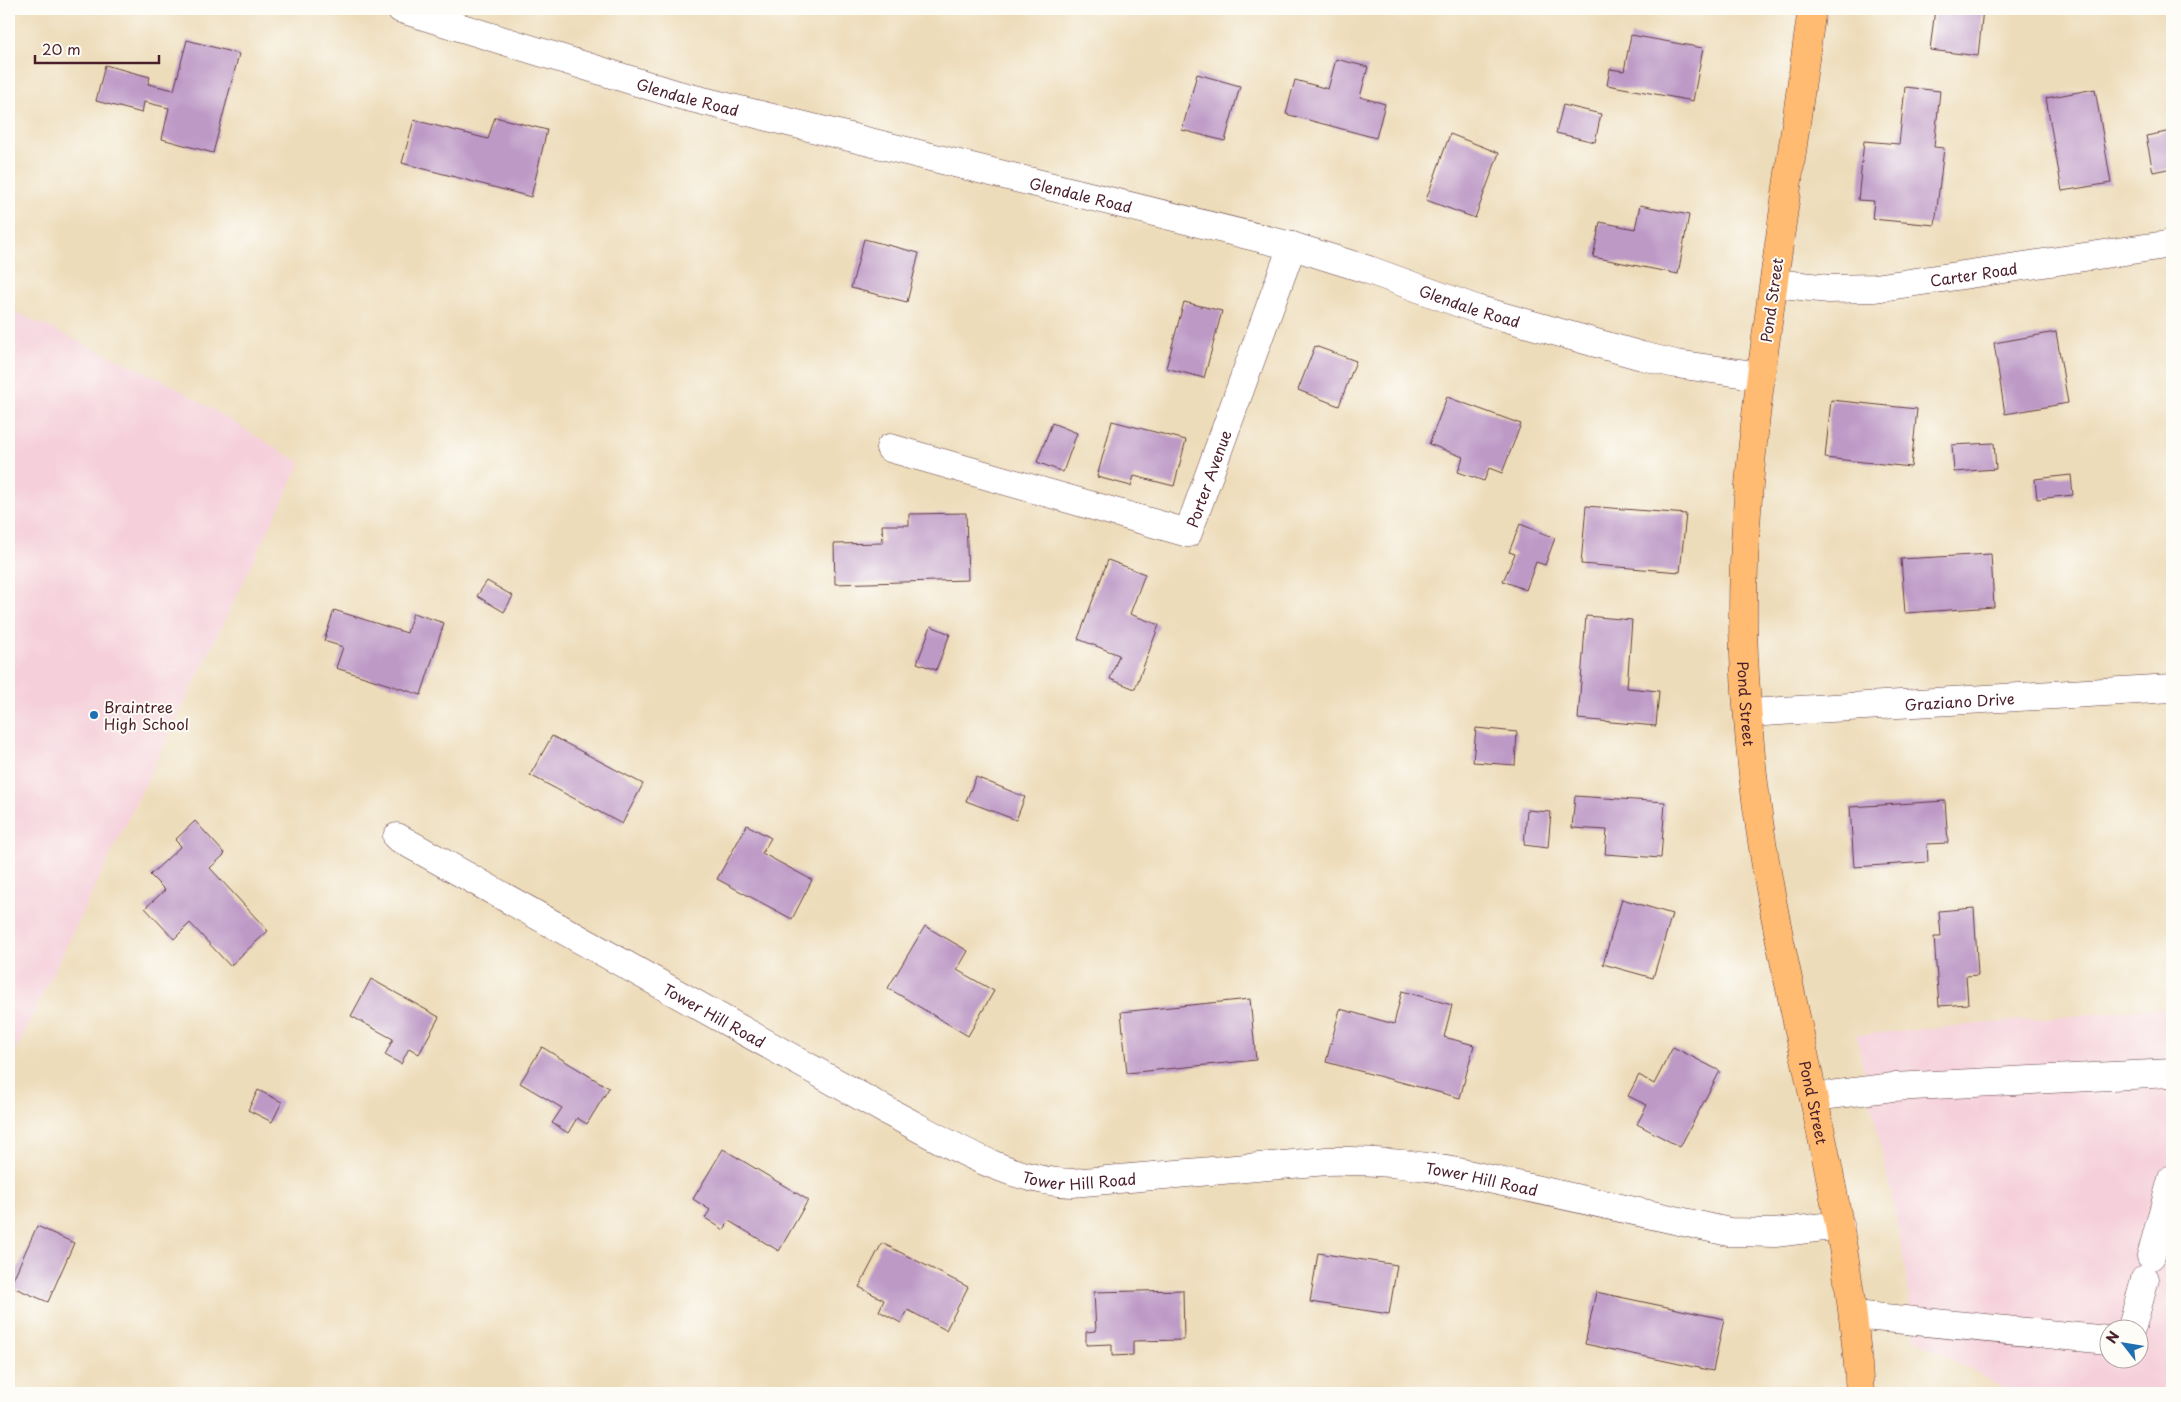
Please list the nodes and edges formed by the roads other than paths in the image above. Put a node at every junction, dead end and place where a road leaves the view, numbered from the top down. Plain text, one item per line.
1 (401, 9) edge
2 (1812, 9) edge
3 (2172, 244) edge
4 (1292, 246) junction
5 (1774, 283) junction
6 (1760, 376) junction
7 (890, 448) dead end
8 (2172, 688) edge
9 (1748, 713) junction
10 (397, 837) dead end
11 (2172, 1073) edge
12 (1814, 1097) junction
13 (2172, 1178) edge
14 (1840, 1225) junction
15 (1854, 1315) junction
16 (2134, 1320) edge
17 (2098, 1339) edge
18 (1860, 1393) edge

1 - 4 street, Glendale Road
2 - 5 main road, Pond Street
3 - 5 street, Carter Road
4 - 6 street, Glendale Road
4 - 7 street, Porter Avenue
5 - 6 main road, Pond Street
6 - 9 main road, Pond Street
8 - 9 street, Graziano Drive
9 - 12 main road, Pond Street
10 - 14 street, Tower Hill Road
11 - 12 street
12 - 14 main road, Pond Street
13 - 16 street
14 - 15 main road, Pond Street
15 - 17 street
15 - 18 main road, Pond Street

